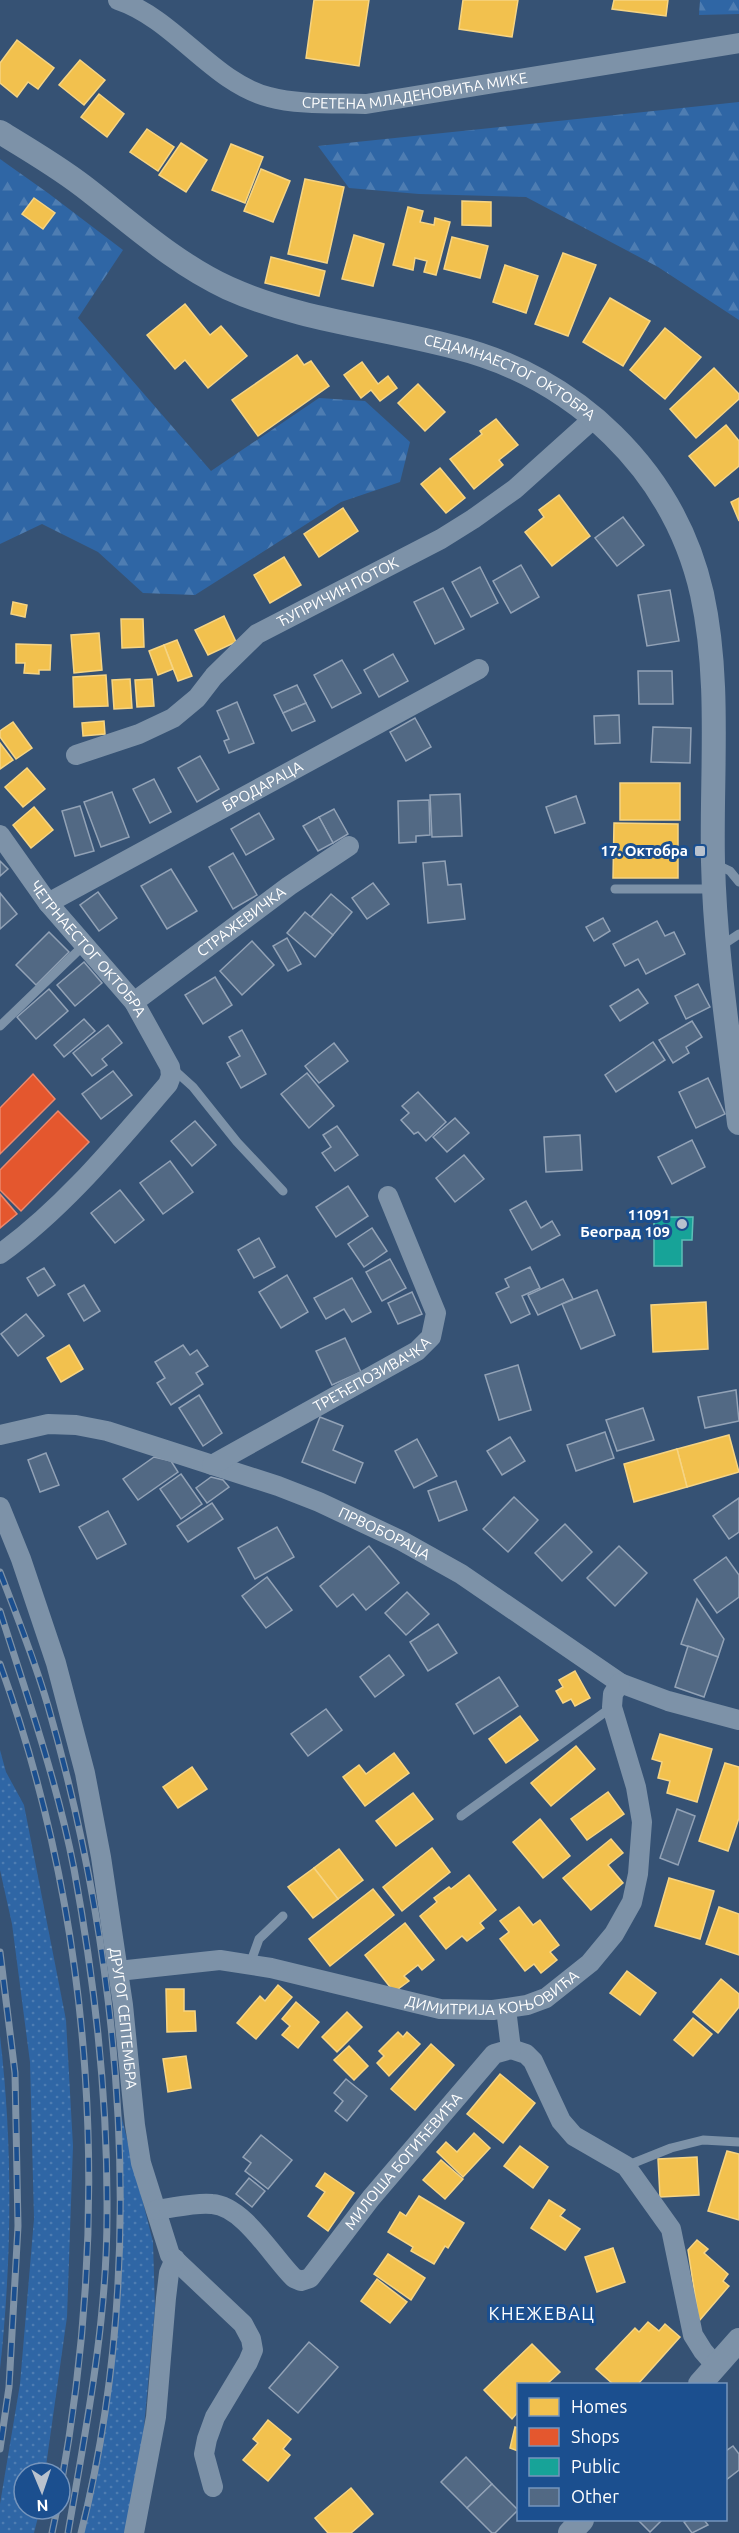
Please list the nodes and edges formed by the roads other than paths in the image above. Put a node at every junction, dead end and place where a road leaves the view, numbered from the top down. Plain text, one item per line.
1 (118, 0) edge
2 (739, 43) edge
3 (0, 132) edge
4 (594, 418) junction
5 (479, 669) dead end
6 (76, 755) dead end
7 (0, 835) edge
8 (349, 846) dead end
9 (713, 863) junction
10 (739, 882) edge
11 (714, 889) junction
12 (615, 890) dead end
13 (48, 903) junction
14 (739, 934) edge
15 (83, 946) junction
16 (719, 947) junction
17 (135, 1002) junction
18 (0, 1026) edge
19 (170, 1067) junction
20 (739, 1116) edge
21 (283, 1191) dead end
22 (388, 1196) dead end
23 (0, 1254) edge
24 (0, 1435) edge
25 (212, 1465) junction
26 (0, 1508) edge
27 (621, 1683) junction
28 (612, 1707) junction
29 (739, 1720) edge
30 (461, 1816) dead end
31 (284, 1916) dead end
32 (250, 1964) junction
33 (118, 1971) junction
34 (506, 2009) junction
35 (511, 2049) junction
36 (739, 2142) edge
37 (626, 2166) junction
38 (156, 2210) junction
39 (175, 2259) junction
40 (739, 2340) edge
41 (716, 2366) junction
42 (702, 2383) edge
43 (213, 2487) dead end
44 (581, 2521) edge
45 (134, 2533) edge
46 (570, 2533) edge

1 - 2 street, СРЕТЕНА МЛАДЕНОВИЋА МИКЕ
3 - 4 street, СЕДАМНАЕСТОГ ОКТОБРА
4 - 6 street, ЋУПРИЧИН ПОТОК
4 - 9 street, СЕДАМНАЕСТОГ ОКТОБРА
5 - 13 street, БРОДАРАЦА
7 - 13 street, ЧЕТРНАЕСТОГ ОКТОБРА
8 - 17 street, СТРАЖЕВИЧКА
9 - 10 lane
9 - 11 street, СЕДАМНАЕСТОГ ОКТОБРА
11 - 12 lane
11 - 16 street, СЕДАМНАЕСТОГ ОКТОБРА
13 - 15 street, ЧЕТРНАЕСТОГ ОКТОБРА
14 - 16 lane
15 - 17 street, ЧЕТРНАЕСТОГ ОКТОБРА
15 - 18 lane
16 - 20 street, СЕДАМНАЕСТОГ ОКТОБРА
17 - 19 street, ЧЕТРНАЕСТОГ ОКТОБРА
19 - 21 lane, ЧЕТРНАЕСТОГ ОКТОБРА
19 - 23 street
22 - 25 street, ТРЕЋЕПОЗИВАЧКА
24 - 25 street, ПРВОБОРАЦА
25 - 27 street, ПРВОБОРАЦА
26 - 33 street, ДРУГОГ СЕПТЕМБРА
27 - 28 street
27 - 29 street, ПРВОБОРАЦА
28 - 30 lane
28 - 34 street, ДИМИТРИЈА КОЊОВИЋА
31 - 32 lane
32 - 33 street, ДИМИТРИЈА КОЊОВИЋА
32 - 34 street, ДИМИТРИЈА КОЊОВИЋА
33 - 38 street, ДРУГОГ СЕПТЕМБРА
34 - 35 street
35 - 37 street
35 - 38 street, МИЛОША БОГИЋЕВИЋА
36 - 37 lane
37 - 41 street
38 - 39 street, ДРУГОГ СЕПТЕМБРА
39 - 43 street
39 - 45 street
40 - 41 street
41 - 42 street
44 - 46 street

